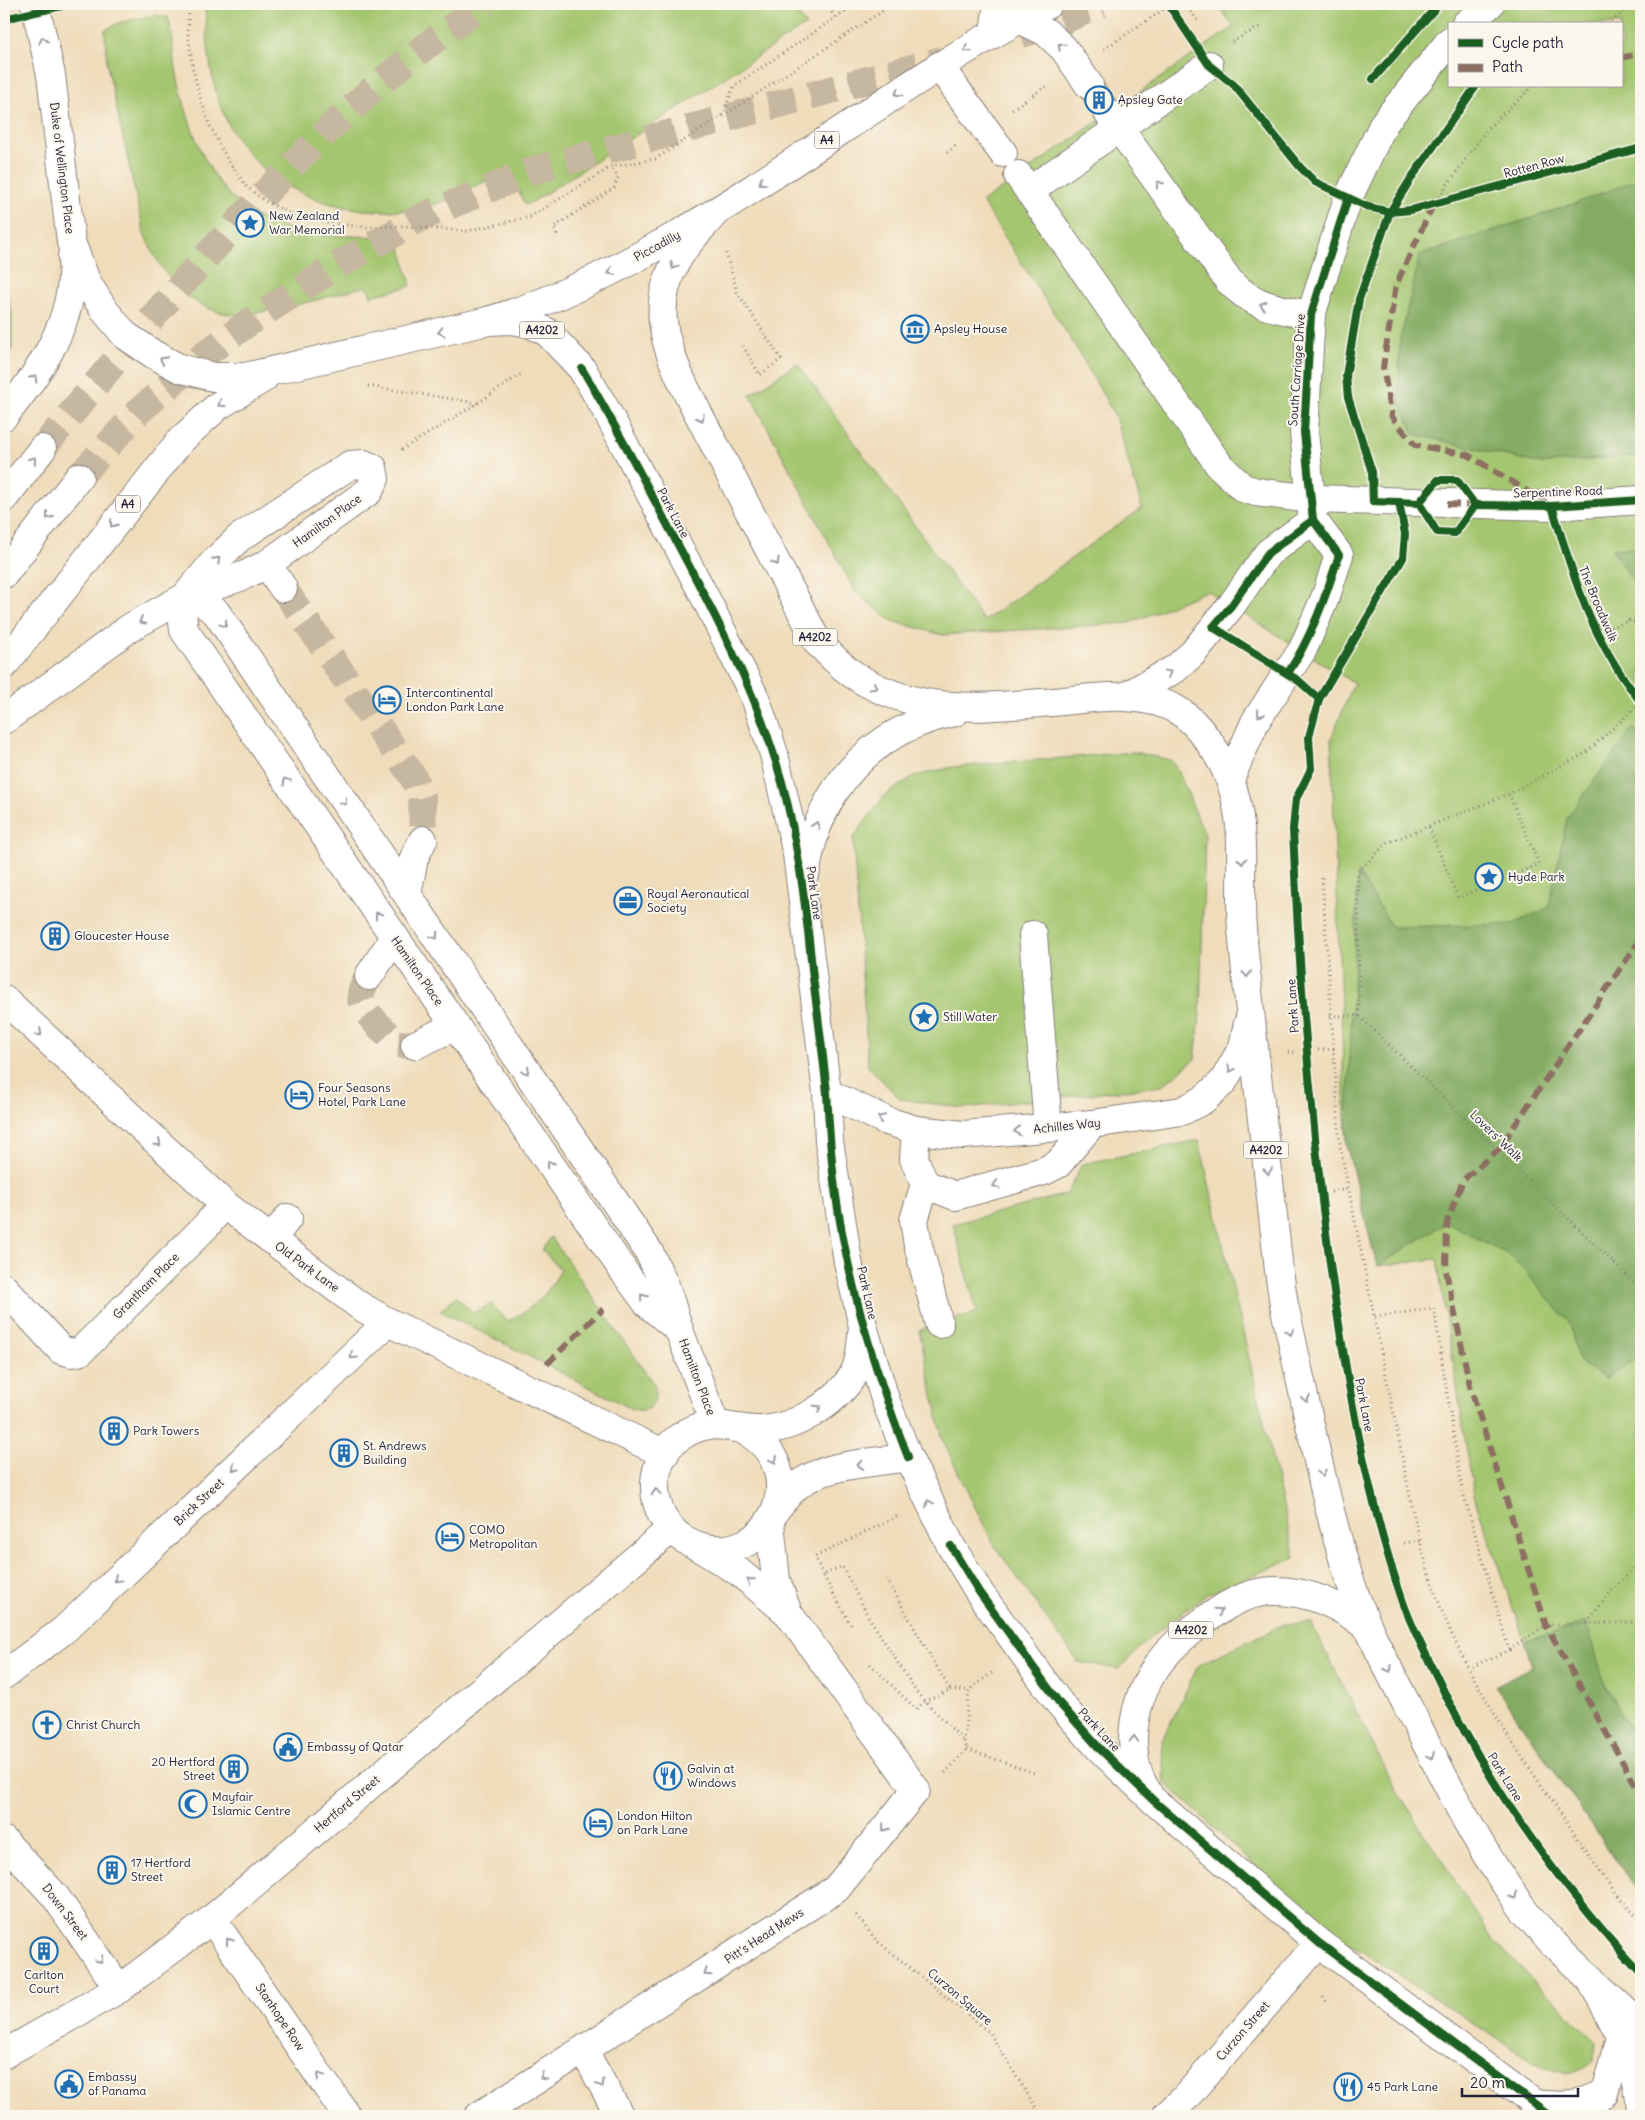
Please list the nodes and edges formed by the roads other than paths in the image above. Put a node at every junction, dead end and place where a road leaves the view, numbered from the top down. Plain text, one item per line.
1 (35, 4) edge
2 (1048, 4) edge
3 (1490, 4) edge
4 (1008, 11) edge
5 (1468, 22) edge
6 (1448, 43) edge
7 (1208, 64) dead end
8 (939, 66) junction
9 (1089, 85) tunnel mouth
10 (1113, 121) junction
11 (1003, 152) dead end
12 (714, 214) junction
13 (72, 242) junction
14 (1311, 314) junction
15 (488, 321) junction
16 (278, 370) junction
17 (4, 416) edge
18 (42, 449) tunnel mouth
19 (79, 477) tunnel mouth
20 (4, 498) edge
21 (1641, 500) edge
22 (1312, 509) junction
23 (267, 564) junction
24 (4, 574) edge
25 (284, 588) tunnel mouth
26 (185, 597) junction
27 (4, 666) edge
28 (1126, 696) junction
29 (980, 708) junction
30 (4, 720) edge
31 (1230, 779) junction
32 (423, 840) tunnel mouth
33 (407, 894) junction
34 (806, 908) junction
35 (1033, 935) dead end
36 (394, 938) junction
37 (369, 976) tunnel mouth
38 (4, 999) edge
39 (1251, 1007) junction
40 (455, 1026) junction
41 (415, 1045) tunnel mouth
42 (827, 1093) junction
43 (1092, 1124) junction
44 (1048, 1128) junction
45 (916, 1130) junction
46 (925, 1184) junction
47 (224, 1204) junction
48 (288, 1218) dead end
49 (271, 1240) junction
50 (4, 1288) edge
51 (388, 1322) junction
52 (939, 1324) dead end
53 (863, 1326) junction
54 (679, 1330) junction
55 (727, 1426) junction
56 (664, 1454) junction
57 (908, 1457) junction
58 (774, 1515) junction
59 (671, 1529) junction
60 (695, 1545) junction
61 (788, 1613) junction
62 (1367, 1627) junction
63 (4, 1675) edge
64 (1154, 1801) junction
65 (4, 1841) edge
66 (212, 1919) junction
67 (1318, 1943) junction
68 (119, 1989) junction
69 (1631, 2031) edge
70 (584, 2051) junction
71 (4, 2054) edge
72 (1540, 2112) edge
73 (347, 2116) edge
74 (481, 2116) edge
75 (620, 2116) edge
76 (1166, 2116) edge
77 (1640, 2116) edge

13 -> 1 main road, Duke of Wellington Place / A4
2 - 4 main road
3 - 5 main road
4 -> 8 main road, Piccadilly / A4
9 -> 4 main road
6 - 14 main road, South Carriage Drive
7 - 10 main road
8 - 11 main road
8 -> 12 main road, Piccadilly / A4
14 -> 10 main road
10 - 22 main road, Serpentine Road
12 -> 15 main road, Piccadilly / A4
12 -> 29 main road, A4202
16 -> 13 main road, Duke of Wellington Place / A4
17 -> 13 main road, A4
14 - 22 main road, South Carriage Drive
15 -> 16 main road, Piccadilly / A4
15 - 34 main road, Park Lane / A4202
16 -> 27 main road, A4
20 -> 18 main road
19 -> 24 main road
21 - 22 main road, Serpentine Road
28 -> 22 main road
22 -> 31 main road, South Carriage Drive
23 - 25 main road
23 - 26 main road, Hamilton Place
26 -> 23 main road, Hamilton Place
26 -> 30 main road, Hamilton Place
26 -> 33 main road, Hamilton Place
36 -> 26 main road, Hamilton Place
28 - 29 main road, A4202
28 - 31 main road, A4202
34 -> 29 main road, A4202
31 -> 39 main road, A4202
32 - 33 main road
33 -> 54 main road, Hamilton Place
34 - 42 main road, Park Lane / A4202
35 - 44 main road
36 - 37 main road
36 - 40 main road, Hamilton Place
38 -> 47 main road, Old Park Lane
39 -> 43 main road, Achilles Way / A4202
39 -> 62 main road, A4202
40 - 41 main road
54 -> 40 main road, Hamilton Place
45 -> 42 main road, Achilles Way / A4202
42 - 53 main road, Park Lane / A4202
43 - 44 main road, Achilles Way / A4202
43 -> 46 main road
44 -> 45 main road, Achilles Way / A4202
45 - 46 main road
46 - 52 main road
47 - 49 main road, Old Park Lane
47 - 50 main road, Grantham Place
48 - 49 main road
49 - 51 main road, Old Park Lane
51 - 56 main road, Old Park Lane
51 -> 63 main road, Brick Street
55 -> 53 main road
53 - 57 main road, Park Lane / A4202
54 - 55 main road, Hamilton Place
55 - 56 main road
55 -> 58 main road
59 -> 56 main road
57 -> 58 main road
64 -> 57 main road, Park Lane / A4202
58 - 60 main road
58 - 61 main road
59 - 60 main road
59 - 66 main road, Hertford Street
61 -> 60 main road
61 -> 70 main road, Pitt's Head Mews
64 -> 62 main road, A4202
62 -> 69 main road, A4202
64 - 67 main road, Park Lane / A4202
65 -> 68 main road, Down Street
66 - 68 main road, Hertford Street
73 -> 66 main road, Stanhope Row
67 - 72 main road, Park Lane / A4202
67 - 76 main road, Curzon Street
68 - 71 main road, Hertford Street
69 - 72 main road
69 - 77 main road
70 -> 74 main road
70 -> 75 main road

